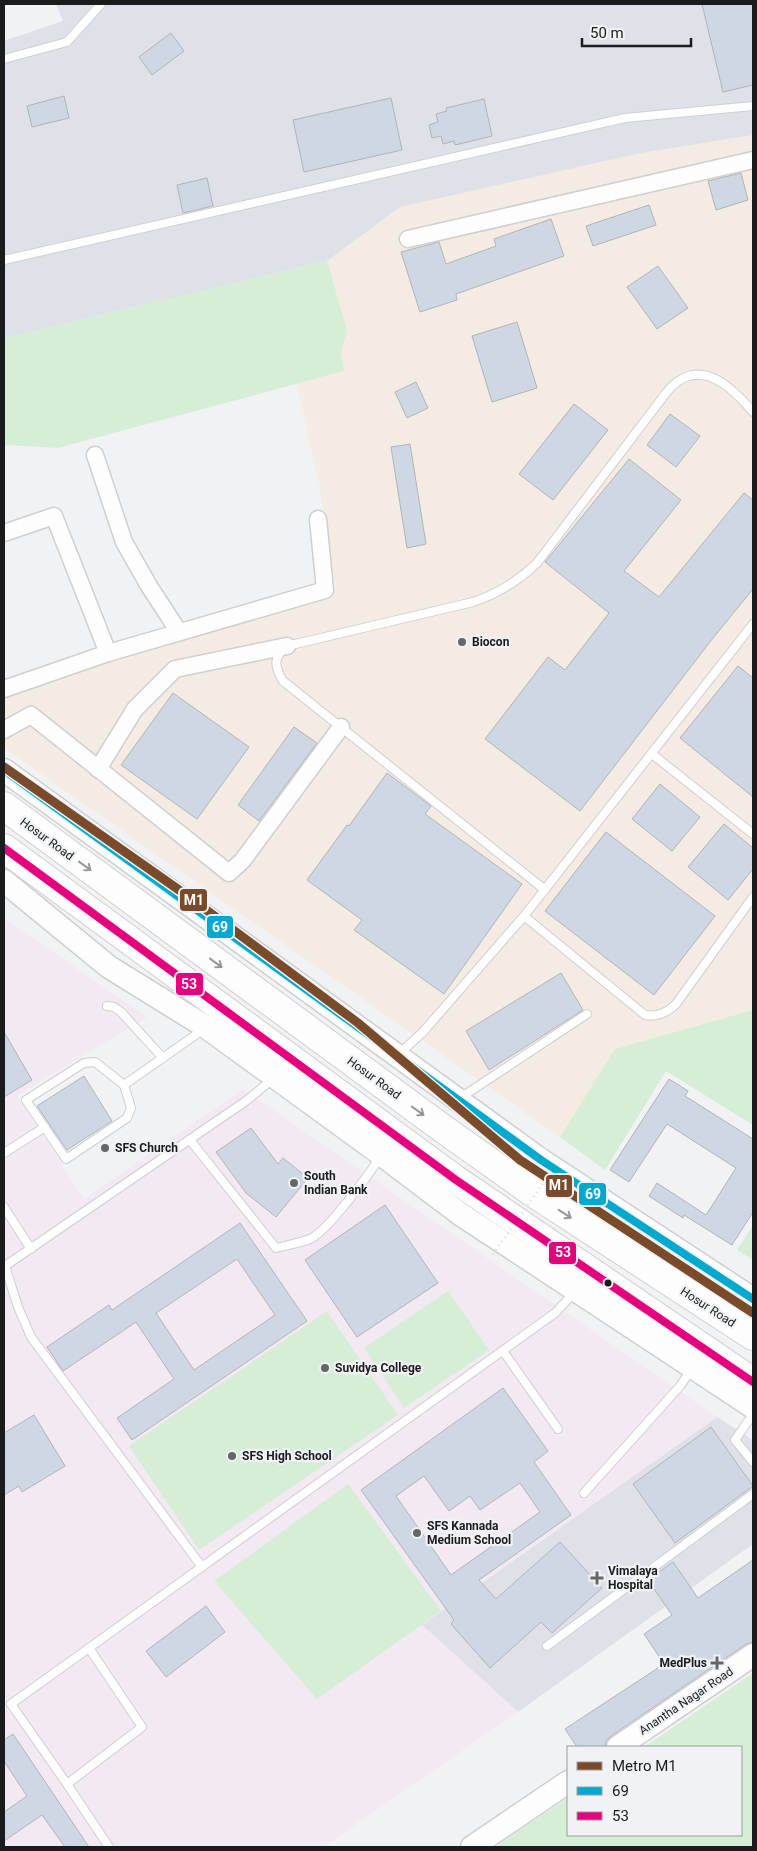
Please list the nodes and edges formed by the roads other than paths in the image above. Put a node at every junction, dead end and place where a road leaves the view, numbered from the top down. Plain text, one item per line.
1 (101, 4) edge
2 (4, 59) edge
3 (753, 106) edge
4 (753, 160) edge
5 (408, 238) dead end
6 (4, 260) edge
7 (753, 412) edge
8 (95, 455) dead end
9 (318, 519) dead end
10 (4, 534) edge
11 (753, 624) edge
12 (179, 632) junction
13 (287, 646) junction
14 (108, 652) junction
15 (4, 689) edge
16 (340, 727) junction
17 (4, 730) edge
18 (652, 754) junction
19 (98, 769) junction
20 (4, 770) edge
21 (4, 806) edge
22 (753, 834) edge
23 (4, 848) edge
24 (4, 880) edge
25 (545, 890) junction
26 (753, 897) edge
27 (524, 916) junction
28 (107, 1006) dead end
29 (587, 1014) dead end
30 (206, 1027) junction
31 (397, 1055) junction
32 (163, 1058) junction
33 (275, 1077) junction
34 (124, 1085) junction
35 (458, 1100) junction
36 (45, 1127) junction
37 (190, 1140) junction
38 (4, 1153) edge
39 (382, 1155) junction
40 (4, 1207) edge
41 (31, 1249) junction
42 (577, 1290) junction
43 (753, 1299) edge
44 (753, 1336) edge
45 (502, 1351) junction
46 (692, 1367) junction
47 (753, 1382) edge
48 (753, 1407) edge
49 (753, 1414) edge
50 (558, 1430) dead end
51 (753, 1462) edge
52 (584, 1493) dead end
53 (753, 1494) edge
54 (202, 1567) junction
55 (547, 1646) dead end
56 (89, 1648) junction
57 (753, 1655) edge
58 (11, 1704) junction
59 (4, 1709) edge
60 (619, 1746) edge
61 (567, 1783) edge
62 (67, 1784) junction
63 (109, 1847) edge
64 (472, 1847) edge

1 - 2 lane
3 - 6 lane
4 - 5 street
7 - 13 lane
8 - 12 street
9 - 12 street
10 - 14 street
11 - 18 lane
12 - 14 street
13 - 16 lane
13 - 19 street
14 - 15 street
16 - 19 street
16 - 25 lane
17 - 19 street
18 - 22 lane
18 - 25 lane
20 - 31 street
21 -> 44 highway, Hosur Road
23 - 47 highway
24 - 30 street
25 - 27 lane
26 - 27 lane
27 - 31 lane
28 - 32 lane
29 - 35 lane
30 - 32 lane
30 - 33 street
31 - 35 street
32 - 34 lane
33 - 37 lane
33 - 39 street
34 - 36 lane
34 - 36 lane
35 - 43 street
36 - 38 lane
37 - 39 lane
37 - 41 lane
39 - 42 street
40 - 41 lane
41 - 54 lane
42 - 45 lane
42 - 46 street
45 - 50 lane
45 - 54 lane
46 - 48 street
46 - 52 lane
49 - 51 lane
53 - 55 lane
54 - 56 lane
56 - 58 lane
56 - 62 lane
57 - 60 street, Anantha Nagar Road
58 - 59 lane
58 - 62 lane
61 - 64 street
62 - 63 lane

